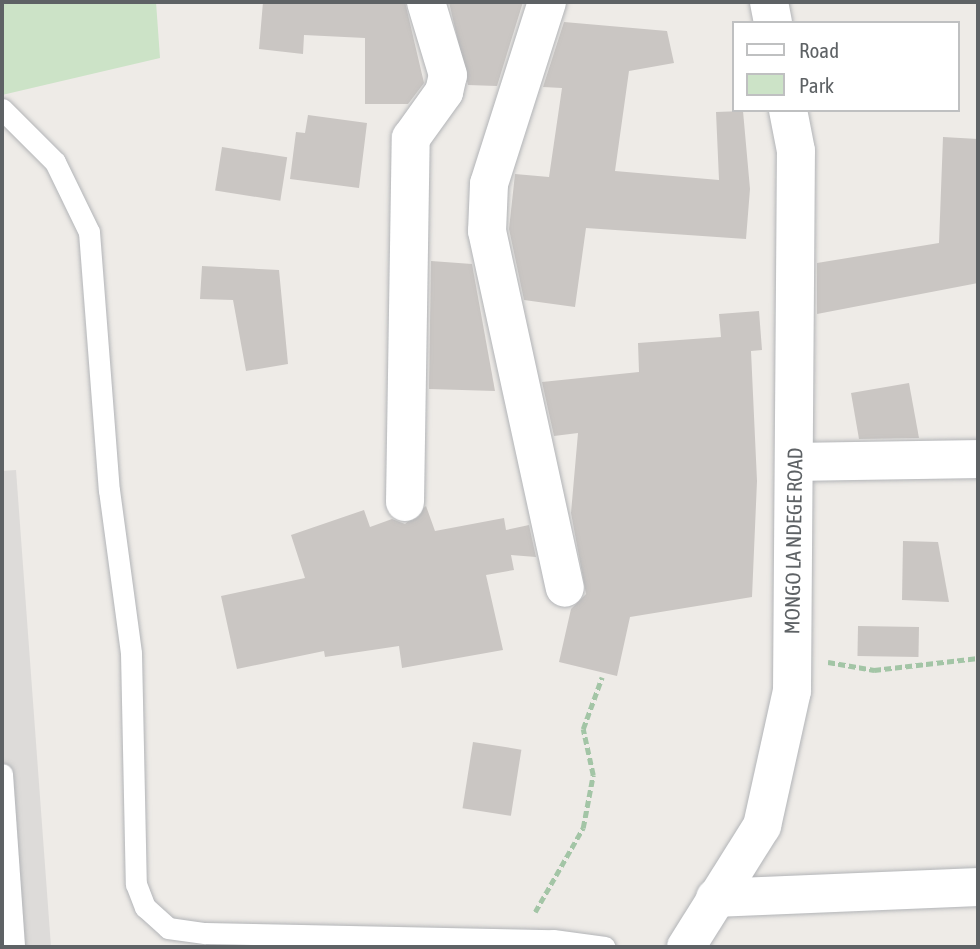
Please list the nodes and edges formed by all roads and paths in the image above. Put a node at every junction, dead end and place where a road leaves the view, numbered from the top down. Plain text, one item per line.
1 (426, 2) edge
2 (547, 2) edge
3 (769, 2) edge
4 (773, 21) edge
5 (2, 109) edge
6 (788, 112) edge
7 (978, 459) edge
8 (795, 461) junction
9 (405, 502) dead end
10 (565, 588) dead end
11 (792, 657) junction
12 (978, 658) edge
13 (602, 677) dead end
14 (2, 774) edge
15 (978, 887) edge
16 (715, 898) junction
17 (519, 940) junction
18 (14, 947) edge
19 (605, 947) edge
20 (687, 947) edge

1 - 9 street
2 - 10 street
3 - 4 street
5 - 17 lane
6 - 8 street, MONGO LA NDEGE ROAD
7 - 8 street
8 - 11 street, MONGO LA NDEGE ROAD
11 - 12 path
11 - 16 street, MONGO LA NDEGE ROAD
13 - 17 path
14 - 18 lane
15 - 16 street
16 - 20 street, MONGO LA NDEGE ROAD
17 - 19 lane

